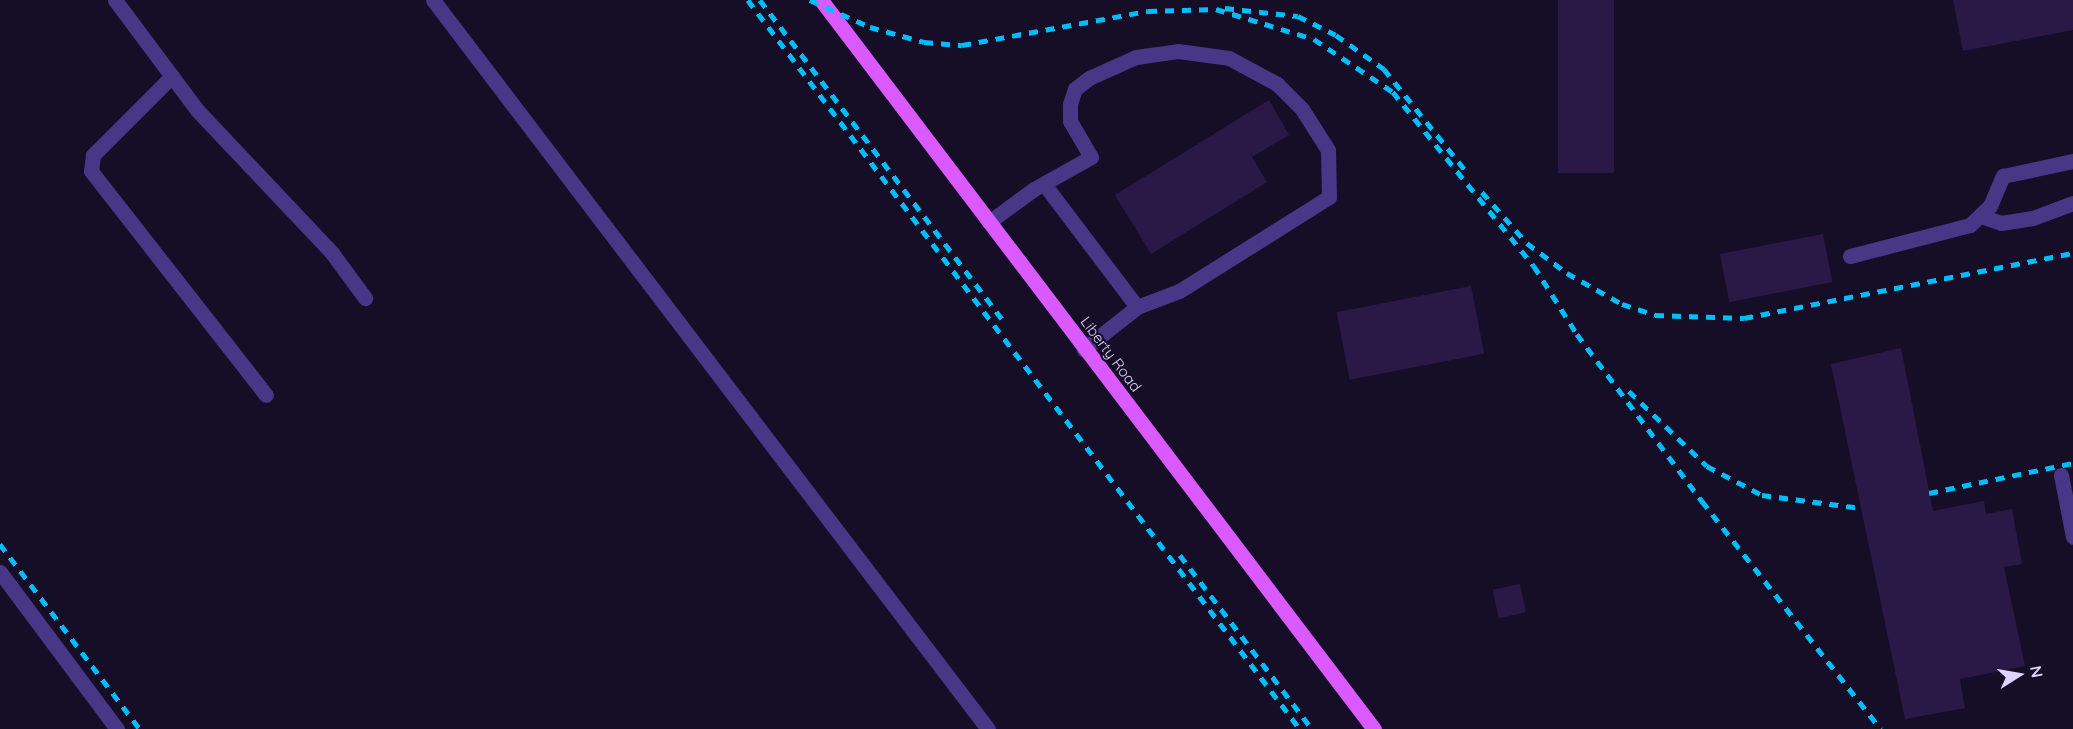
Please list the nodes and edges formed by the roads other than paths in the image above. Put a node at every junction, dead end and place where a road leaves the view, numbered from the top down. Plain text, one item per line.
1 (115, 0) edge
2 (433, 0) edge
3 (821, 0) edge
4 (172, 76) junction
5 (2073, 161) edge
6 (1044, 184) junction
7 (2073, 203) edge
8 (1981, 216) junction
9 (989, 222) junction
10 (1850, 256) dead end
11 (365, 298) dead end
12 (1137, 307) junction
13 (1084, 349) junction
14 (266, 395) dead end
15 (2061, 475) dead end
16 (2073, 537) edge
17 (0, 572) edge
18 (117, 729) edge
19 (988, 729) edge
20 (1374, 729) edge

1 - 4 street
2 - 19 street
3 - 9 main road, Liberty Road
4 - 11 street
4 - 14 street
5 - 8 street
6 - 9 street
6 - 12 street
6 - 12 street
7 - 8 street
8 - 10 street
9 - 13 main road, Liberty Road
12 - 13 street
13 - 20 main road, Liberty Road
15 - 16 street
17 - 18 street

